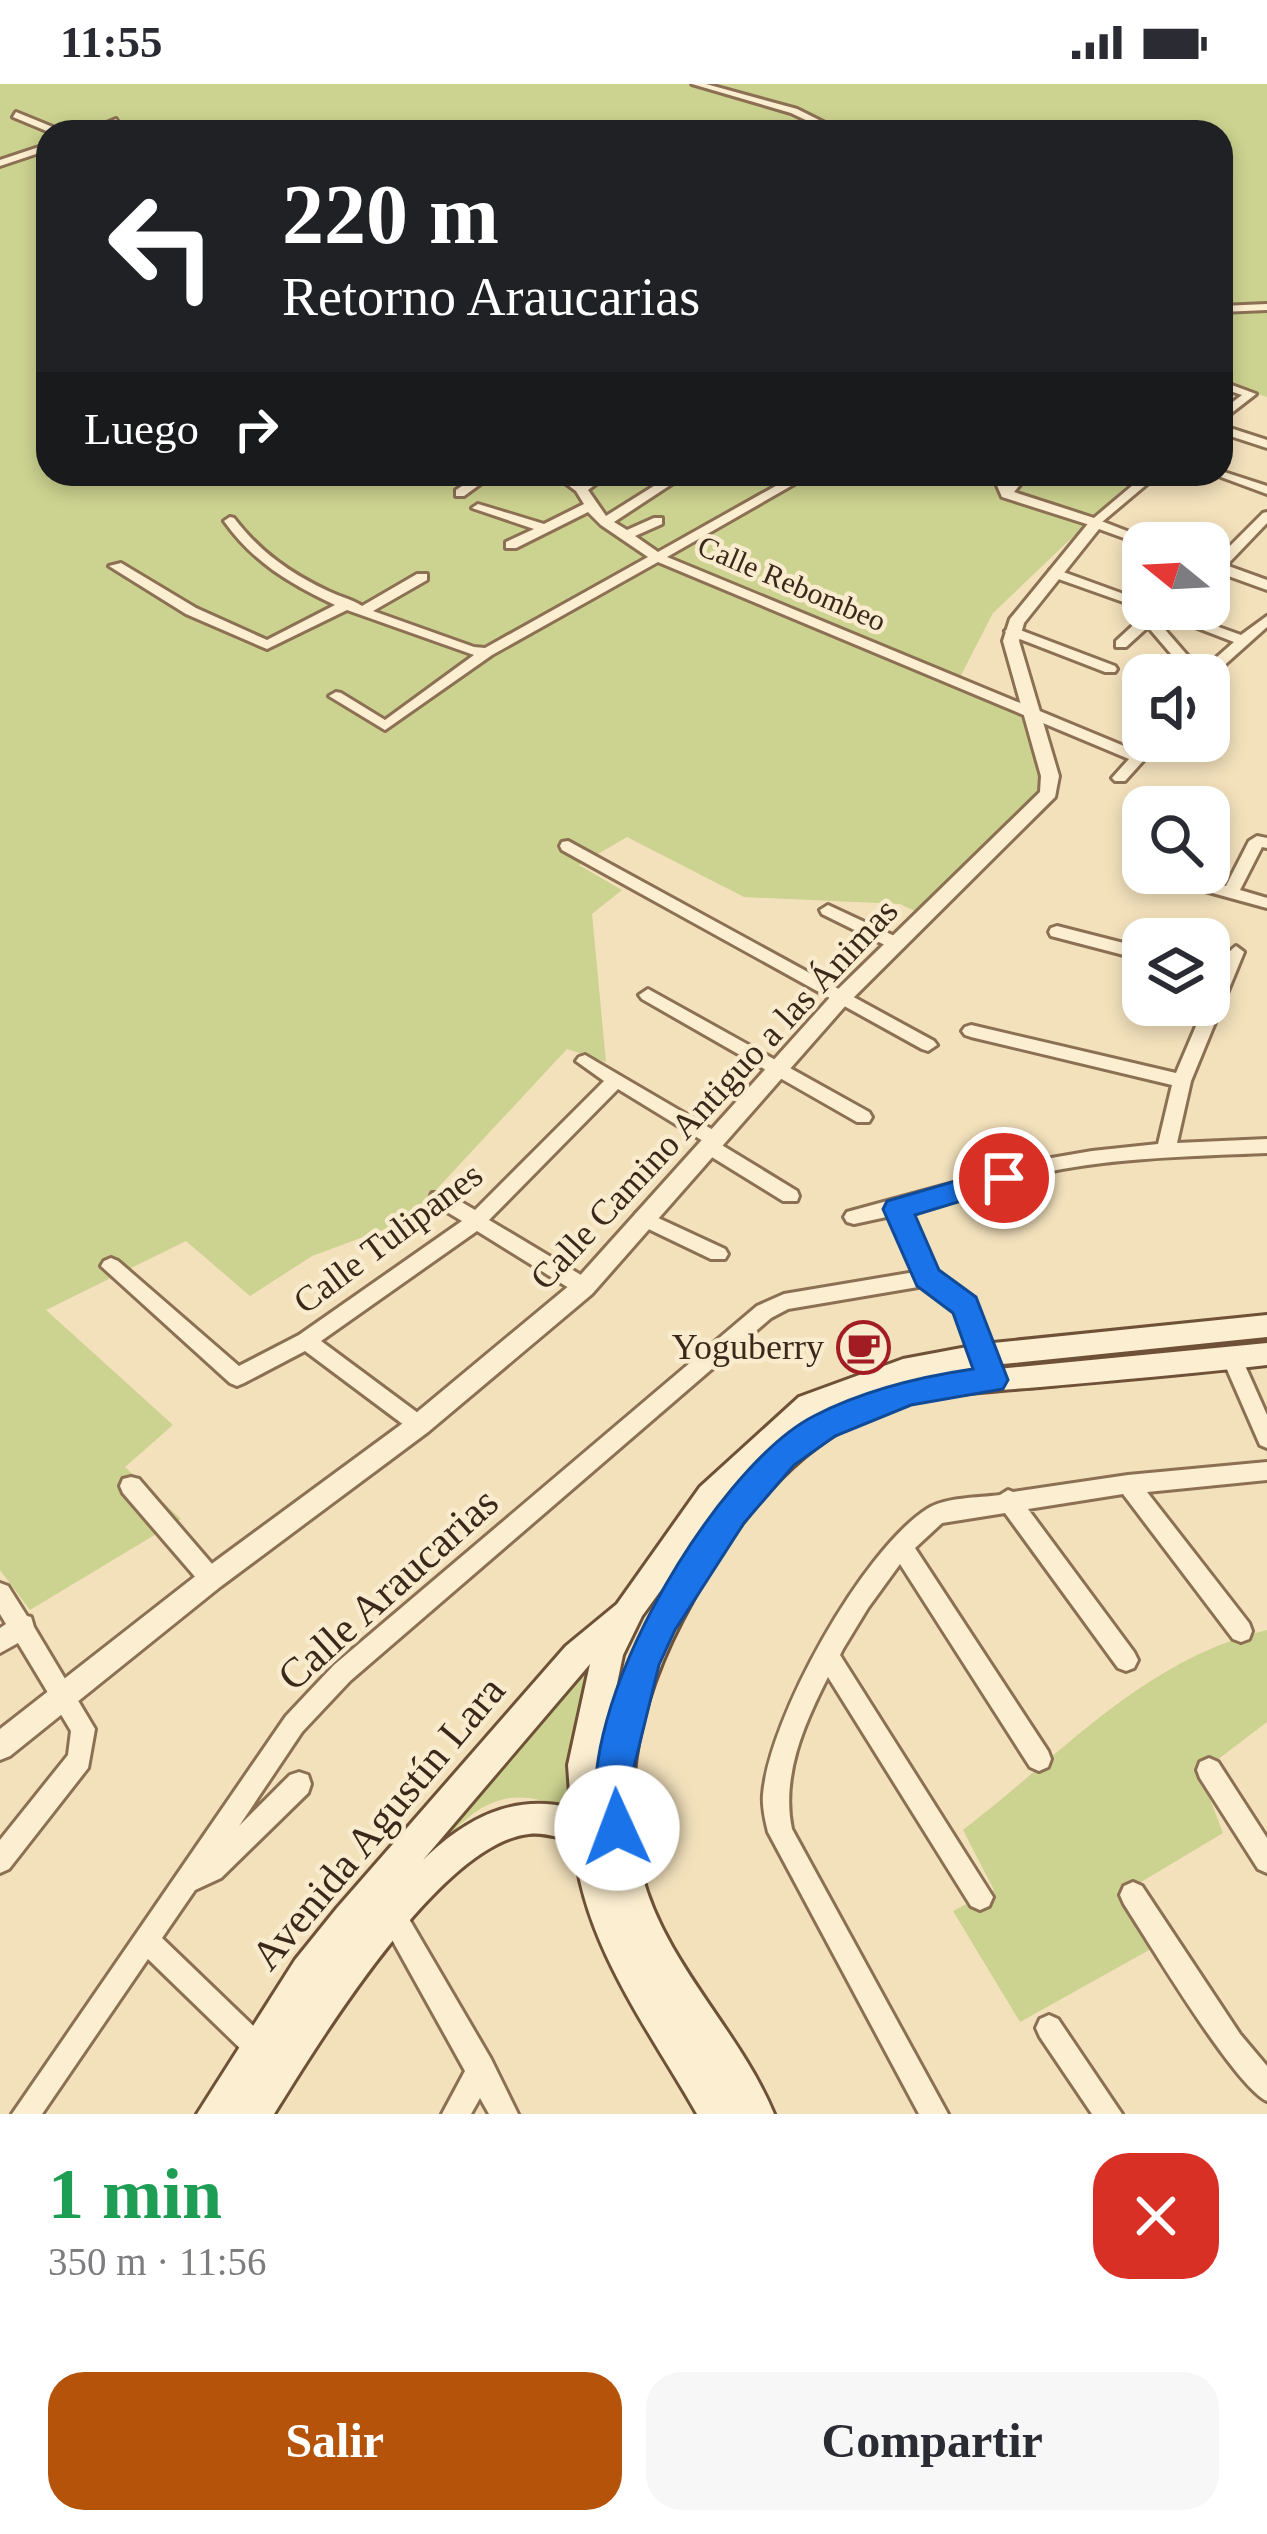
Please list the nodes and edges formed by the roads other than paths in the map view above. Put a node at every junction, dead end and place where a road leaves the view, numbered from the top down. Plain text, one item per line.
1 (696, 84) edge
2 (16, 115) dead end
3 (813, 120) edge
4 (36, 123) edge
5 (36, 151) edge
6 (0, 163) edge
7 (1267, 308) edge
8 (1233, 309) edge
9 (1233, 388) edge
10 (1233, 407) edge
11 (1233, 433) edge
12 (1267, 443) edge
13 (1233, 479) edge
14 (470, 486) edge
15 (577, 486) edge
16 (585, 486) edge
17 (662, 486) edge
18 (784, 486) edge
19 (1003, 486) edge
20 (1013, 486) edge
21 (1139, 486) edge
22 (581, 489) junction
23 (1267, 490) edge
24 (460, 493) dead end
25 (1006, 494) junction
26 (588, 507) junction
27 (478, 508) dead end
28 (1267, 516) edge
29 (230, 521) dead end
30 (658, 521) dead end
31 (604, 522) junction
32 (1096, 523) junction
33 (541, 527) junction
34 (1122, 532) edge
35 (625, 536) junction
36 (511, 545) dead end
37 (1230, 550) edge
38 (657, 556) junction
39 (116, 566) dead end
40 (1230, 572) edge
41 (1054, 573) junction
42 (422, 577) dead end
43 (1267, 585) edge
44 (1122, 599) edge
45 (350, 603) junction
46 (367, 609) junction
47 (1267, 620) edge
48 (1130, 630) edge
49 (1163, 630) edge
50 (1211, 630) edge
51 (1012, 632) junction
52 (1244, 641) junction
53 (1121, 644) dead end
54 (487, 652) junction
55 (1183, 654) edge
56 (1228, 654) edge
57 (1110, 668) dead end
58 (336, 696) dead end
59 (1027, 711) junction
60 (1122, 751) edge
61 (1135, 762) edge
62 (1120, 778) dead end
63 (1267, 844) edge
64 (568, 846) dead end
65 (1231, 892) joint
66 (1267, 903) edge
67 (828, 910) dead end
68 (1057, 932) dead end
69 (897, 944) junction
70 (1122, 949) edge
71 (1236, 952) dead end
72 (1230, 959) edge
73 (648, 995) dead end
74 (840, 999) junction
75 (1200, 1026) edge
76 (971, 1031) dead end
77 (928, 1045) dead end
78 (585, 1061) dead end
79 (779, 1070) junction
80 (615, 1081) junction
81 (1182, 1081) junction
82 (863, 1118) dead end
83 (712, 1143) junction
84 (1267, 1146) edge
85 (1166, 1151) junction
86 (790, 1196) dead end
87 (440, 1198) dead end
88 (898, 1209) junction
89 (854, 1217) dead end
90 (643, 1218) junction
91 (476, 1222) junction
92 (718, 1254) dead end
93 (111, 1267) dead end
94 (927, 1278) junction
95 (584, 1287) junction
96 (1267, 1326) edge
97 (306, 1341) junction
98 (1267, 1354) edge
99 (1232, 1358) junction
100 (988, 1367) junction
101 (418, 1425) junction
102 (1267, 1438) edge
103 (1267, 1472) edge
104 (1128, 1484) junction
105 (131, 1486) dead end
106 (1008, 1500) junction
107 (901, 1546) junction
108 (211, 1579) junction
109 (0, 1593) edge
110 (631, 1606) junction
111 (23, 1625) junction
112 (1241, 1631) dead end
113 (0, 1642) edge
114 (828, 1656) junction
115 (1126, 1660) dead end
116 (64, 1696) junction
117 (0, 1746) edge
118 (1039, 1759) dead end
119 (1209, 1770) dead end
120 (299, 1784) dead end
121 (586, 1828) junction
122 (0, 1860) edge
123 (1267, 1860) edge
124 (186, 1882) junction
125 (1133, 1895) dead end
126 (980, 1897) dead end
127 (384, 1901) junction
128 (146, 1940) junction
129 (1048, 2028) dead end
130 (696, 2046) junction
131 (257, 2047) junction
132 (481, 2068) junction
133 (1267, 2087) edge
134 (26, 2114) edge
135 (215, 2114) edge
136 (254, 2114) edge
137 (456, 2114) edge
138 (504, 2114) edge
139 (716, 2114) edge
140 (756, 2114) edge
141 (934, 2114) edge
142 (1108, 2114) edge

1 - 3 street
2 - 4 street
5 - 6 street
7 - 8 street
9 - 10 street
11 - 12 street
13 - 23 street
14 - 24 street
15 - 22 street
16 - 22 street
17 - 31 street
18 - 38 street
19 - 25 street
20 - 25 street
21 - 32 street
22 - 26 street, Calle Rebombeo
25 - 32 street
26 - 31 street, Calle Rebombeo
26 - 33 street
27 - 33 street
28 - 37 street
29 - 45 street
30 - 35 street
31 - 35 street, Calle Rebombeo
32 - 34 street
32 - 41 street
33 - 36 street
35 - 38 street, Calle Rebombeo
38 - 54 street
38 - 59 street, Calle Rebombeo
39 - 45 street
40 - 43 street
41 - 44 street
41 - 51 street
42 - 46 street
45 - 46 street
46 - 54 street
47 - 52 street
48 - 53 street
49 - 55 street
50 - 52 street
51 - 57 street
51 - 59 street, Calle Camino Antiguo a las Ánimas
52 - 56 street
54 - 58 street
59 - 60 street, Calle Rebombeo
59 - 69 street, Calle Camino Antiguo a las Ánimas
61 - 62 street
63 - 65 street
64 - 74 street
65 - 66 street
67 - 69 street
68 - 70 street
69 - 74 street, Calle Camino Antiguo a las Ánimas
71 - 72 street
73 - 79 street
74 - 77 street
74 - 79 street, Calle Camino Antiguo a las Ánimas
75 - 81 street
76 - 81 street
78 - 80 street
79 - 82 street
79 - 83 street, Calle Camino Antiguo a las Ánimas
80 - 83 street
80 - 91 street, Calle Tulipanes
81 - 85 street
83 - 86 street
83 - 90 street, Calle Camino Antiguo a las Ánimas
84 - 85 street
85 - 88 street
87 - 91 street
88 - 89 street
88 - 94 street
90 - 92 street
90 - 95 street, Calle Camino Antiguo a las Ánimas
91 - 95 street
91 - 97 street, Calle Tulipanes
93 - 97 street, Calle Tulipanes
94 - 100 street
94 - 124 street, Calle Araucarias
95 - 101 street, Calle Camino Antiguo a las Ánimas
96 - 100 main road
97 - 101 street
98 - 99 main road
99 - 100 main road
99 - 102 street
100 - 110 main road
100 - 130 main road
101 - 108 street, Calle Camino Antiguo a las Ánimas
103 - 104 street
104 - 106 street
104 - 112 street
105 - 108 street
106 - 107 street
106 - 115 street
107 - 114 street
107 - 118 street
108 - 116 street, Calle Camino Antiguo a las Ánimas
109 - 111 street
110 - 121 main road
110 - 127 main road, Avenida Agustín Lara
111 - 113 street
111 - 116 street
114 - 126 street
114 - 141 street
116 - 117 street, Calle Camino Antiguo a las Ánimas
116 - 122 street
119 - 123 street
120 - 124 street
121 - 127 main road, Avenida Agustín Lara
121 - 130 main road
124 - 128 street, Calle Araucarias
125 - 133 street
127 - 131 main road, Avenida Agustín Lara
127 - 132 street
127 - 136 main road, Avenida Agustín Lara
128 - 131 street
128 - 134 street, Calle Araucarias
129 - 142 street
130 - 139 main road
130 - 140 main road
131 - 135 main road, Avenida Agustín Lara
132 - 137 street
132 - 138 street

